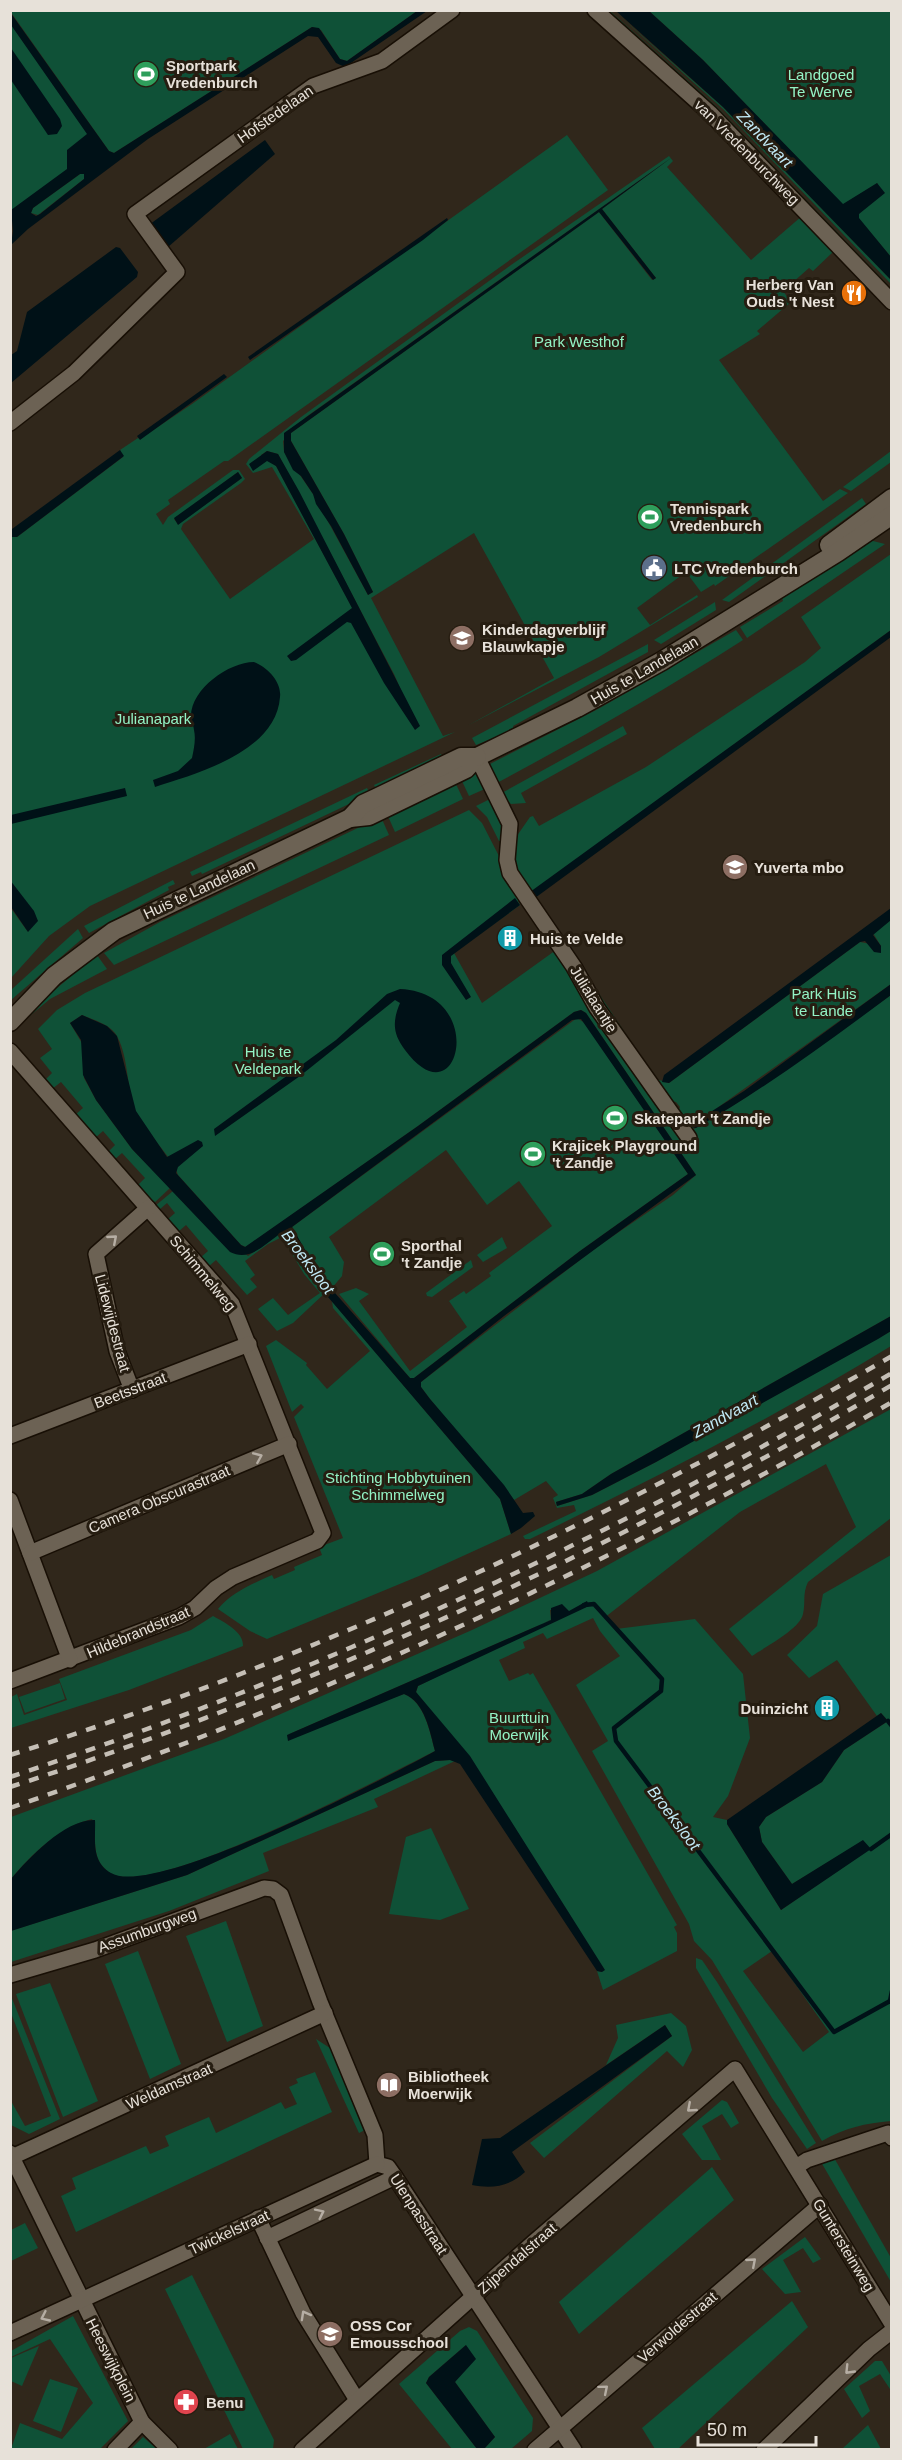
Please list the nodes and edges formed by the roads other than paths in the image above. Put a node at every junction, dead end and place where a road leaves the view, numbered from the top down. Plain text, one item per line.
1 (452, 10) edge
2 (595, 10) edge
3 (891, 302) edge
4 (10, 423) edge
5 (891, 498) edge
6 (891, 515) edge
7 (805, 570) junction
8 (477, 757) junction
9 (50, 979) junction
10 (10, 1006) edge
11 (10, 1022) edge
12 (10, 1051) edge
13 (689, 1138) dead end
14 (148, 1208) junction
15 (249, 1344) junction
16 (132, 1390) junction
17 (10, 1436) edge
18 (289, 1444) junction
19 (10, 1500) edge
20 (322, 1537) joint
21 (30, 1553) junction
22 (70, 1660) junction
23 (10, 1682) edge
24 (281, 1895) joint
25 (10, 1975) edge
26 (325, 2013) junction
27 (735, 2069) joint
28 (891, 2138) edge
29 (11, 2155) edge
30 (377, 2164) junction
31 (796, 2167) junction
32 (395, 2177) junction
33 (820, 2205) junction
34 (258, 2218) junction
35 (267, 2238) junction
36 (472, 2297) junction
37 (80, 2301) junction
38 (891, 2324) edge
39 (891, 2331) edge
40 (10, 2333) edge
41 (357, 2400) junction
42 (142, 2422) junction
43 (559, 2427) junction
44 (115, 2450) edge
45 (170, 2450) edge
46 (302, 2450) edge
47 (535, 2450) edge
48 (574, 2450) edge
49 (764, 2450) edge

1 - 4 street, Hofstedelaan
2 - 3 street, van Vredenburchweg
5 - 7 street, Huis te Landelaan
6 - 7 street, Huis te Landelaan
7 - 8 street, Huis te Landelaan
8 - 9 street, Huis te Landelaan
8 - 13 street, Julialaantje
9 - 10 street
9 - 11 street
12 - 14 street, Schimmelweg
14 - 15 street, Schimmelweg
16 -> 14 street, Lidewijdestraat
15 - 16 street, Beetsstraat
15 - 18 street, Schimmelweg
16 - 17 street, Beetsstraat
18 - 20 street, Schimmelweg
21 -> 18 street, Camera Obscurastraat
19 - 21 street
20 - 22 street, Hildebrandstraat
21 - 22 street
22 - 23 street, Hildebrandstraat
24 - 25 street, Assumburgweg
24 - 26 street, Ulenpasstraat
26 - 29 street, Weldamstraat
26 - 30 street, Ulenpasstraat
27 - 31 street, Guntersteinweg
27 -> 36 street, Zijpendalstraat
28 - 31 street
29 - 37 street
30 - 32 street, Ulenpasstraat
30 - 34 street, Twickelstraat
31 - 33 street, Guntersteinweg
35 -> 32 street, Twickelstraat
32 - 36 street, Ulenpasstraat
33 - 38 street, Guntersteinweg
43 -> 33 street, Verwoldestraat
34 - 35 street
34 - 37 street, Twickelstraat
41 -> 35 street
36 - 41 street, Zijpendalstraat
36 - 43 street, Ulenpasstraat
37 -> 40 street, Heeswijkplein
37 - 42 street, Heeswijkplein
39 -> 49 street
41 - 46 street, Zijpendalstraat
42 - 44 street
42 - 45 street, Heeswijkplein
43 - 47 street, Verwoldestraat
43 - 48 street, Ulenpasstraat

